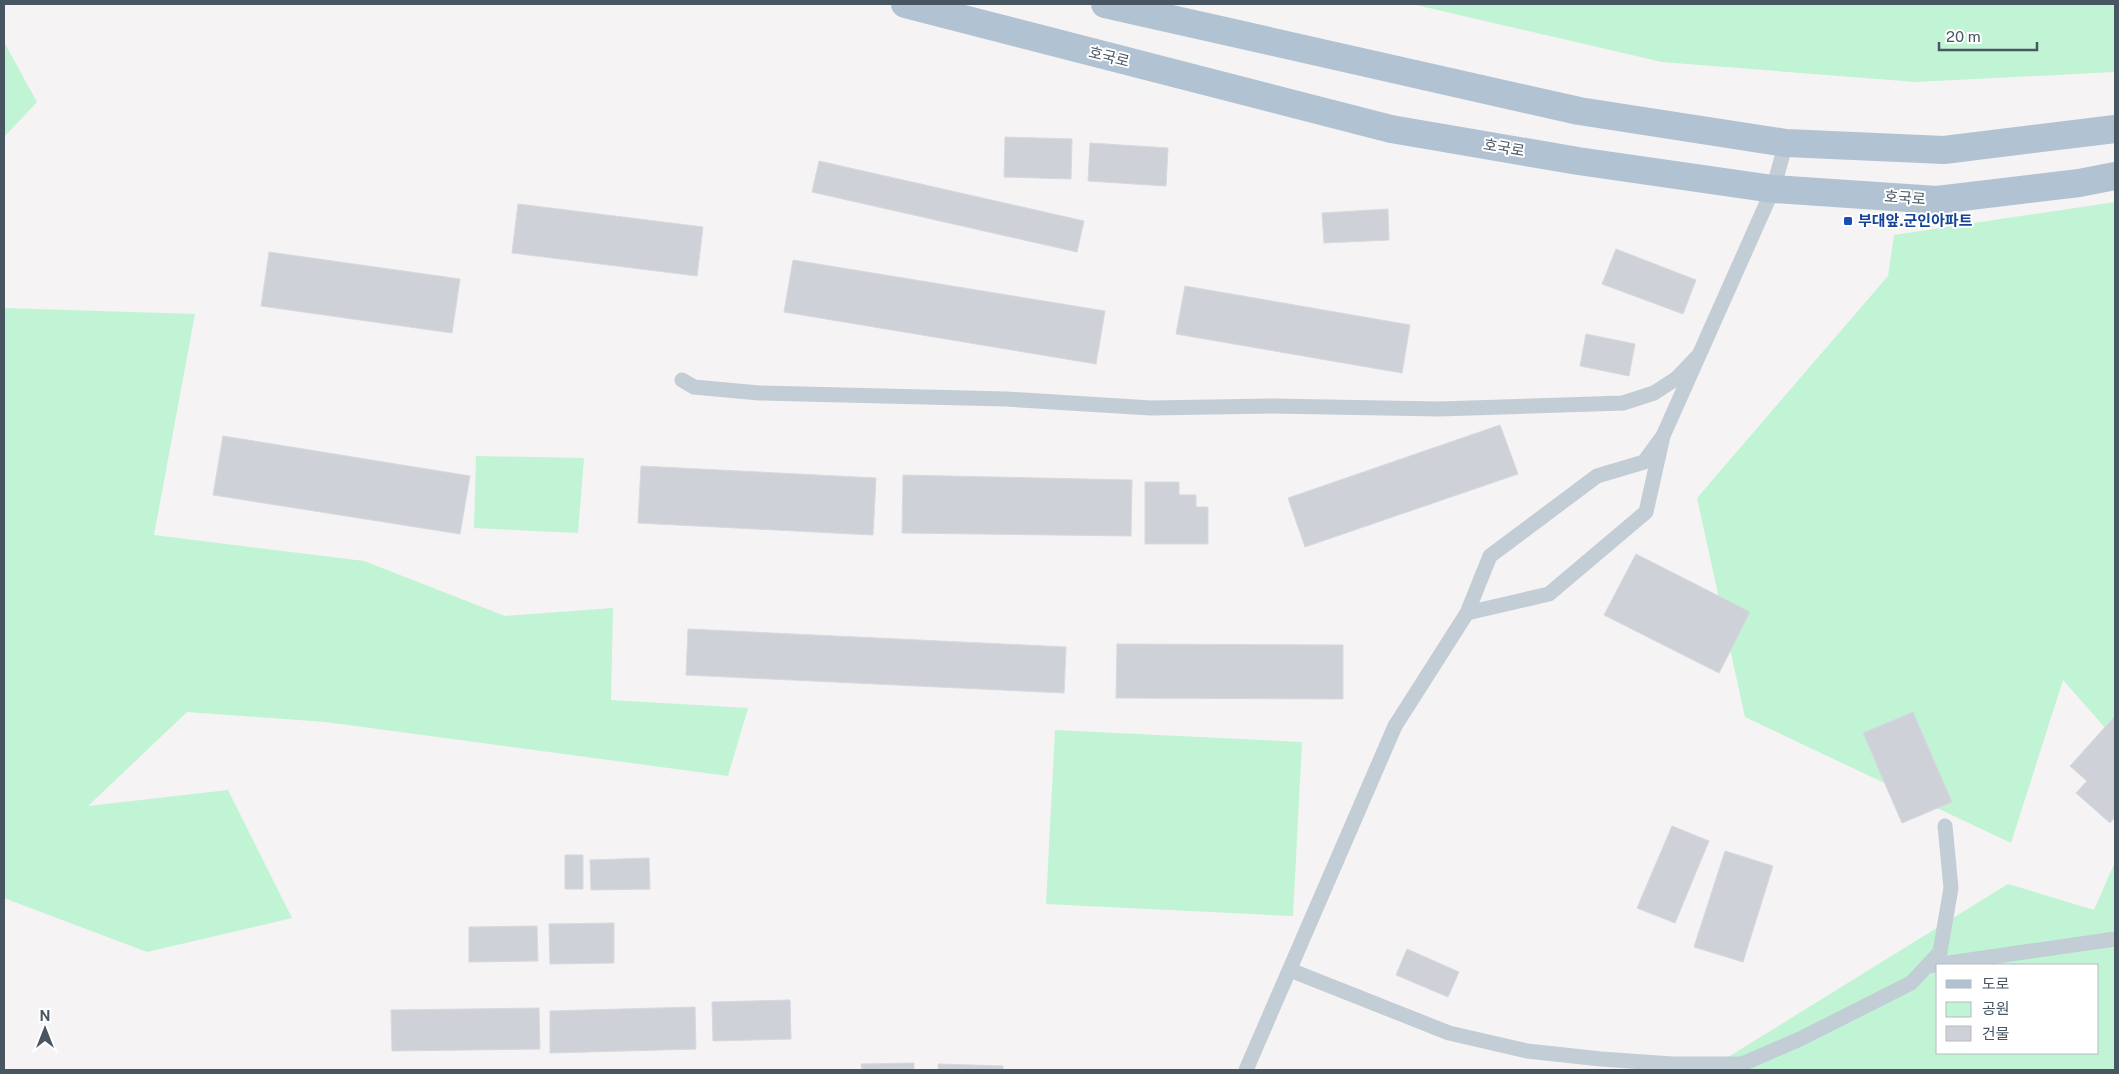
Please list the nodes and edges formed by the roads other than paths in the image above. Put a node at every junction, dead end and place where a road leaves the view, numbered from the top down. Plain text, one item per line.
1 (904, 4) edge
2 (1105, 4) edge
3 (2115, 129) edge
4 (1786, 143) junction
5 (2115, 176) edge
6 (1773, 189) junction
7 (1698, 356) junction
8 (682, 380) dead end
9 (1663, 436) junction
10 (1467, 613) junction
11 (1945, 826) dead end
12 (2115, 939) edge
13 (1942, 964) edge
14 (1936, 965) edge
15 (1928, 966) junction
16 (1290, 970) junction
17 (1246, 1070) edge

1 - 6 main road, 호국로
2 - 4 main road
3 - 4 main road
4 - 6 lane
5 - 6 main road, 호국로
6 - 7 lane
7 - 8 lane
7 - 9 lane
9 - 10 lane
9 - 10 lane
10 - 16 lane
11 - 15 lane
12 - 13 lane
14 - 15 lane
15 - 16 lane
16 - 17 lane

